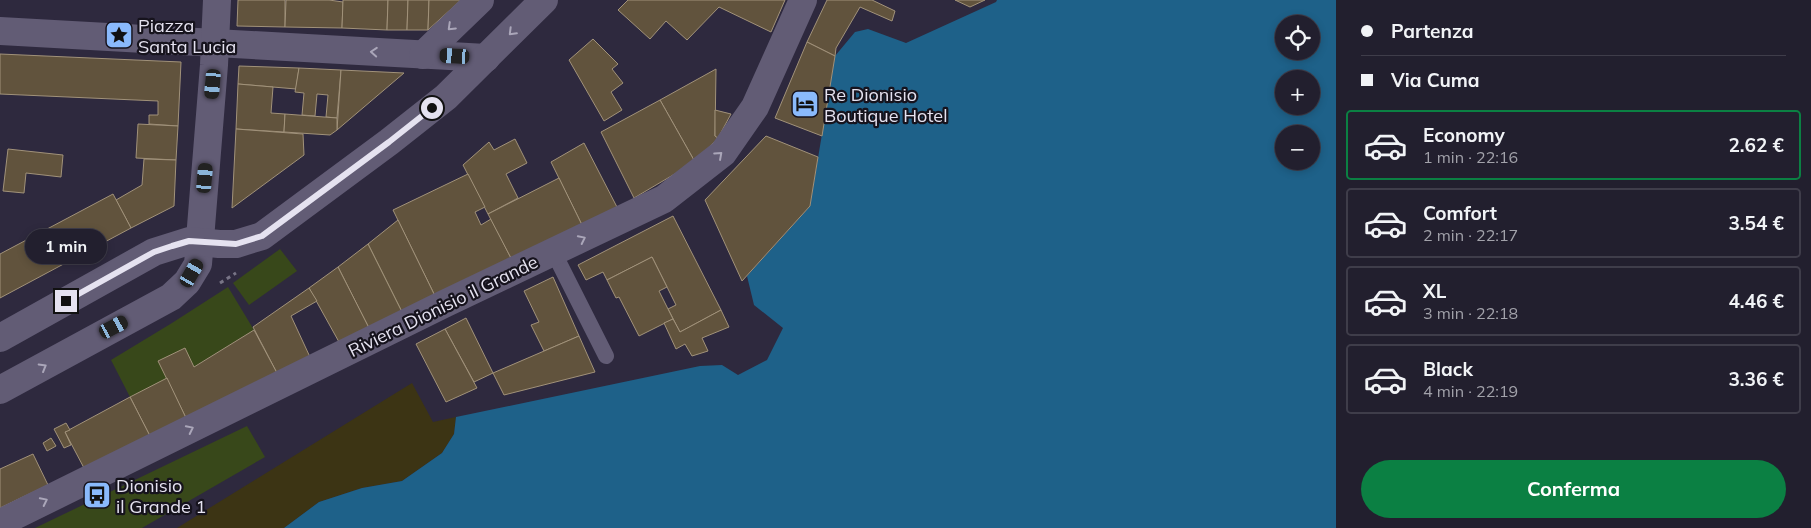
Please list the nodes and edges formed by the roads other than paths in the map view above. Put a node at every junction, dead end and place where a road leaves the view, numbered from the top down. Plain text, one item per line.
1 (217, 0) edge
2 (480, 0) edge
3 (543, 0) edge
4 (803, 0) edge
5 (0, 31) edge
6 (222, 50) junction
7 (423, 55) junction
8 (486, 58) junction
9 (200, 242) junction
10 (554, 253) junction
11 (0, 338) edge
12 (606, 356) dead end
13 (0, 390) edge
14 (0, 523) edge

1 - 6 street
2 -> 7 street
3 -> 8 street
10 -> 4 street, Riviera Dionisio il Grande
5 - 6 street
7 -> 6 street
6 - 9 street
7 - 8 street
8 - 9 street
9 - 11 street
13 -> 9 street
10 - 12 lane
14 -> 10 street, Riviera Dionisio il Grande

